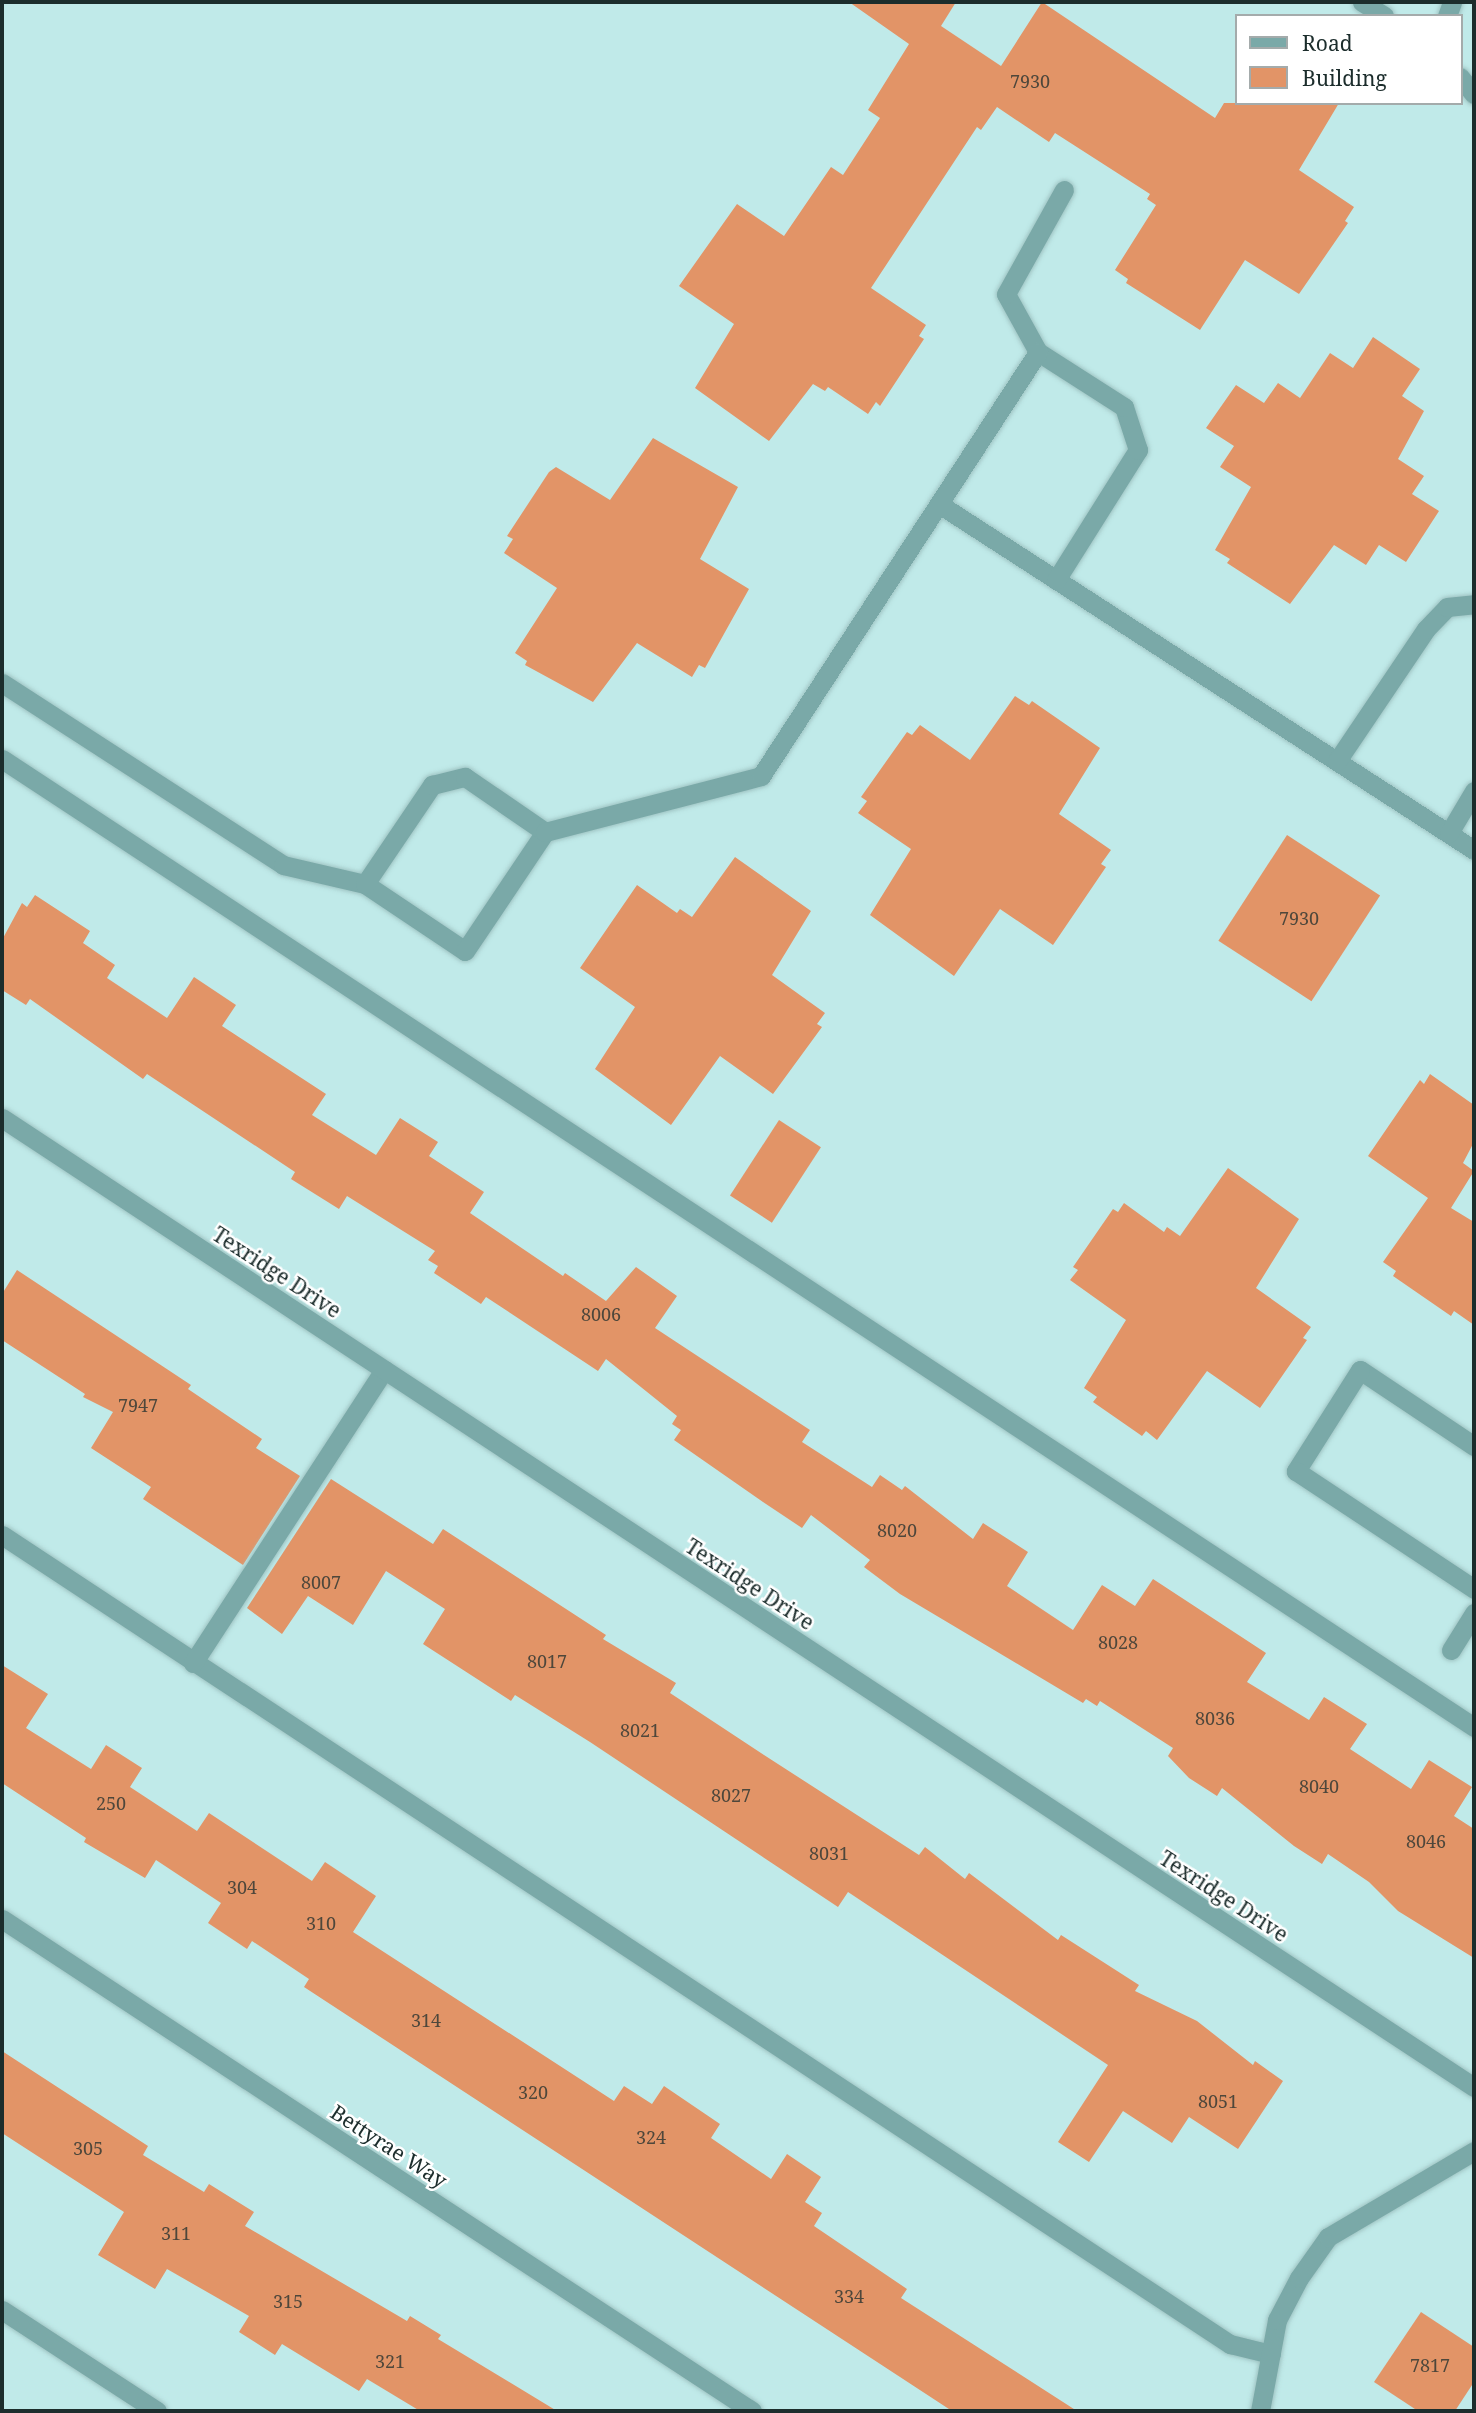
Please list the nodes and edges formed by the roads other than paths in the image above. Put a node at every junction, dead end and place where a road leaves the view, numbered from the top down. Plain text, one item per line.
1 (1362, 2) edge
2 (1381, 14) edge
3 (1462, 79) edge
4 (1474, 94) edge
5 (1064, 190) dead end
6 (1038, 352) junction
7 (939, 504) junction
8 (1056, 580) junction
9 (1474, 604) edge
10 (2, 683) edge
11 (2, 759) edge
12 (1337, 761) junction
13 (1474, 791) edge
14 (545, 832) junction
15 (1449, 833) junction
16 (1474, 850) edge
17 (365, 884) junction
18 (2, 1118) edge
19 (384, 1370) junction
20 (1474, 1446) edge
21 (2, 1535) edge
22 (1474, 1589) edge
23 (1474, 1612) edge
24 (1451, 1650) dead end
25 (193, 1663) junction
26 (1474, 1727) edge
27 (2, 1919) edge
28 (1474, 2087) edge
29 (1474, 2151) edge
30 (2, 2310) edge
31 (1271, 2354) junction
32 (156, 2411) edge
33 (752, 2411) edge
34 (1260, 2411) edge

1 - 2 street
3 - 4 street
5 - 6 street
6 - 7 street
6 - 8 street
7 - 8 street
7 - 14 street
8 - 12 street
9 - 12 street
10 - 17 street
11 - 26 street
12 - 15 street
13 - 15 street
14 - 17 street
14 - 17 street
15 - 16 street
18 - 19 street, Texridge Drive
19 - 25 street
19 - 28 street, Texridge Drive
20 - 22 street
21 - 25 street
23 - 24 street
25 - 31 street
27 - 33 street, Bettyrae Way
29 - 31 street
30 - 32 street
31 - 34 street

